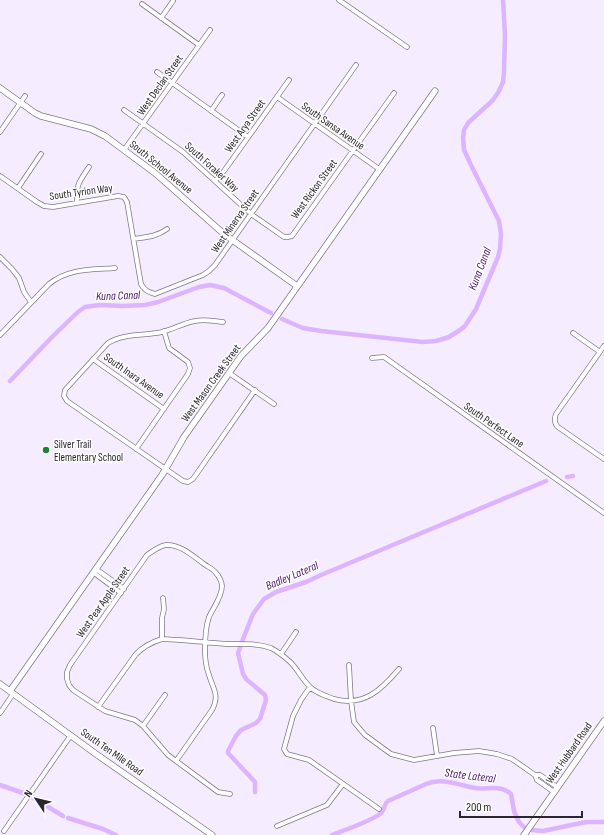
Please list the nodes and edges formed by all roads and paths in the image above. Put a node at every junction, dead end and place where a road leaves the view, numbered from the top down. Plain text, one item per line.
1 (339, 0) edge
2 (173, 1) dead end
3 (142, 4) dead end
4 (161, 18) junction
5 (210, 30) dead end
6 (199, 45) junction
7 (407, 47) dead end
8 (356, 65) dead end
9 (156, 72) dead end
10 (289, 80) dead end
11 (172, 83) junction
12 (0, 88) edge
13 (435, 91) dead end
14 (394, 93) dead end
15 (222, 95) dead end
16 (25, 96) dead end
17 (277, 97) junction
18 (21, 102) junction
19 (124, 110) dead end
20 (211, 111) junction
21 (143, 124) junction
22 (315, 124) junction
23 (0, 132) edge
24 (248, 137) junction
25 (124, 150) junction
26 (352, 150) junction
27 (41, 154) dead end
28 (89, 167) dead end
29 (379, 169) junction
30 (0, 176) edge
31 (215, 181) junction
32 (18, 188) junction
33 (77, 202) junction
34 (251, 214) junction
35 (167, 229) dead end
36 (288, 237) joint
37 (134, 239) junction
38 (233, 240) junction
39 (0, 257) edge
40 (115, 268) dead end
41 (297, 286) junction
42 (146, 290) joint
43 (31, 302) junction
44 (223, 322) dead end
45 (164, 331) junction
46 (573, 333) dead end
47 (0, 335) edge
48 (604, 346) edge
49 (600, 352) junction
50 (372, 358) dead end
51 (93, 359) junction
52 (229, 373) junction
53 (255, 390) junction
54 (274, 404) dead end
55 (164, 408) junction
56 (136, 448) junction
57 (604, 459) edge
58 (166, 469) junction
59 (604, 513) edge
60 (95, 571) junction
61 (123, 591) junction
62 (163, 598) dead end
63 (296, 632) dead end
64 (162, 639) junction
65 (205, 642) junction
66 (281, 654) junction
67 (349, 665) dead end
68 (399, 669) dead end
69 (0, 684) edge
70 (310, 688) junction
71 (12, 693) junction
72 (165, 695) dead end
73 (351, 701) junction
74 (98, 707) junction
75 (0, 713) edge
76 (604, 721) edge
77 (143, 726) junction
78 (433, 728) dead end
79 (71, 735) junction
80 (437, 756) junction
81 (176, 761) junction
82 (343, 784) junction
83 (555, 790) junction
84 (230, 794) dead end
85 (379, 810) dead end
86 (277, 826) dead end
87 (4, 831) dead end
88 (212, 835) edge
89 (524, 835) edge

1 - 7 street
2 - 4 street
3 - 4 street
4 - 6 street
5 - 6 street, West Declan Street
6 - 11 street, West Declan Street
8 - 22 street, West Minerva Street
9 - 11 street
10 - 17 street, West Arya Street
11 - 20 street
11 - 21 street, West Declan Street
12 - 18 street, South School Avenue
13 - 29 street, West Mason Creek Street
14 - 26 street, West Rickon Street
15 - 20 street
16 - 18 street
17 - 22 street, South Sansa Avenue
17 - 24 street, West Arya Street
18 - 23 street
18 - 25 street, South School Avenue
19 - 21 street, South Foraker Way
20 - 24 street
21 - 25 street, West Declan Street
21 - 31 street, South Foraker Way
22 - 26 street, South Sansa Avenue
22 - 34 street, West Minerva Street
24 - 31 street, West Arya Street
25 - 38 street, South School Avenue
26 - 29 street, South Sansa Avenue
26 - 36 street, West Rickon Street
27 - 32 street
28 - 33 street
29 - 41 street, West Mason Creek Street
30 - 32 street, South Tyrion Way
31 - 34 street, South Foraker Way
32 - 33 street, South Tyrion Way
33 - 37 street, South Tyrion Way
34 - 36 street, South Foraker Way
34 - 38 street, West Minerva Street
35 - 37 street
37 - 42 street, South Tyrion Way
38 - 41 street, South School Avenue
38 - 42 street, West Minerva Street
39 - 43 street
40 - 43 street
41 - 52 street, West Mason Creek Street
43 - 47 street
44 - 45 street
45 - 51 street
45 - 55 street
46 - 49 street
48 - 49 street
49 - 57 street
50 - 59 street, South Perfect Lane
51 - 55 street, South Inara Avenue
51 - 56 street
52 - 53 street
52 - 58 street, West Mason Creek Street
53 - 54 street
53 - 58 street
55 - 56 street
56 - 58 street
58 - 60 street, West Mason Creek Street
60 - 61 street
60 - 71 street, West Mason Creek Street
61 - 65 street, West Pear Apple Street
61 - 74 street, West Pear Apple Street
62 - 64 street
63 - 66 street
64 - 65 street
64 - 74 street
65 - 66 street
65 - 81 street
66 - 70 street
67 - 73 street
68 - 73 street
69 - 71 street, South Ten Mile Road
70 - 73 street
70 - 82 street
71 - 75 street
71 - 79 street, South Ten Mile Road
72 - 77 street
73 - 80 street
74 - 77 street
76 - 83 street, West Hubbard Road
77 - 81 street
78 - 80 street
79 - 87 street
79 - 88 street, South Ten Mile Road
80 - 83 street
81 - 84 street
82 - 85 street
82 - 86 street
83 - 89 street, West Hubbard Road

